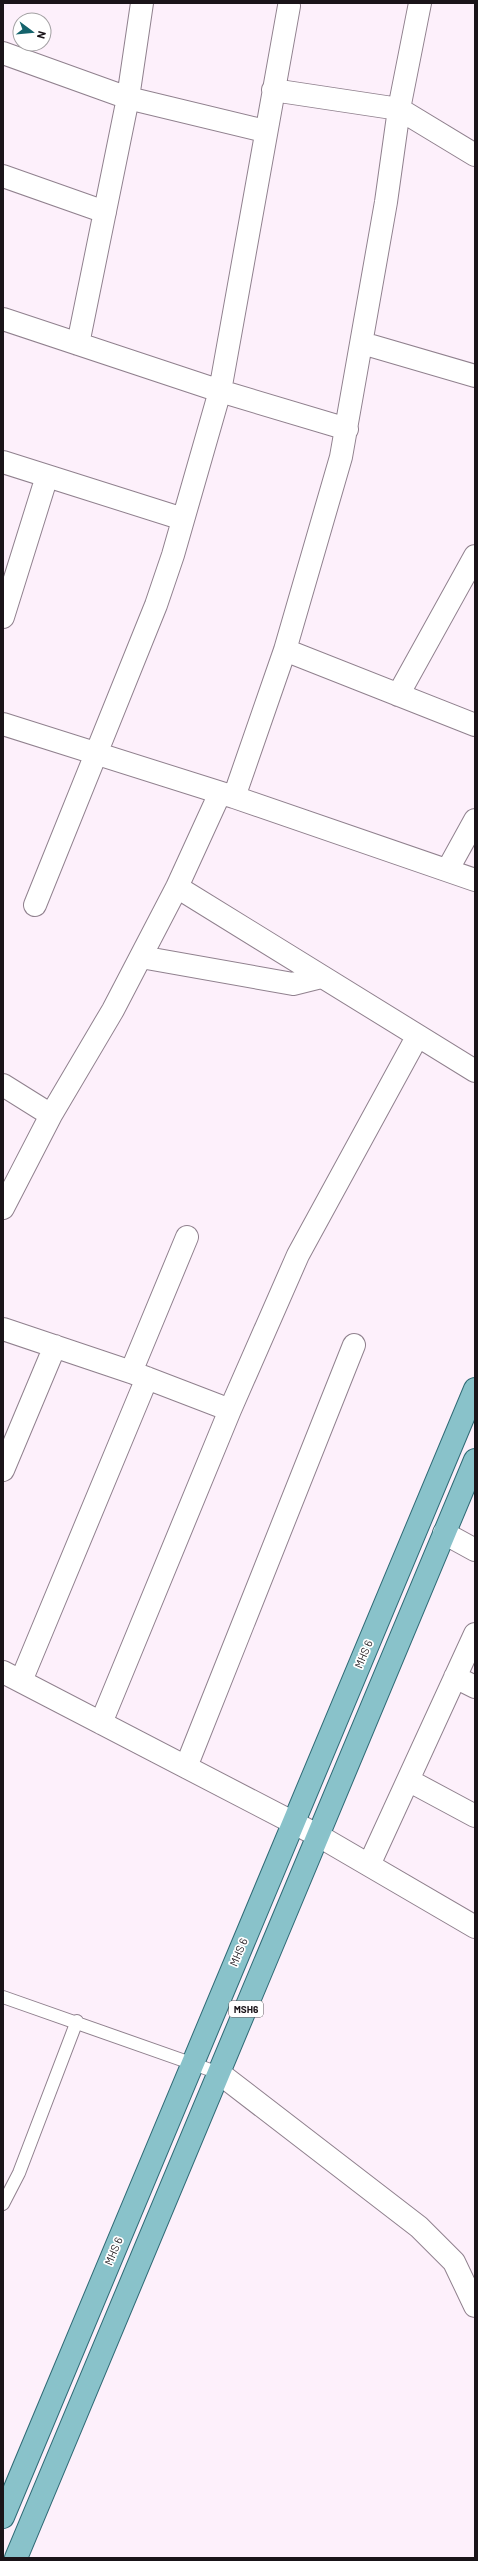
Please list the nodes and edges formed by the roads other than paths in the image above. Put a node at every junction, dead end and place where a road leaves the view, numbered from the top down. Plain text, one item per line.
1 (142, 3) edge
2 (420, 3) edge
3 (289, 6) dead end
4 (3, 53) edge
5 (273, 90) junction
6 (128, 98) junction
7 (399, 109) junction
8 (265, 131) junction
9 (475, 155) edge
10 (3, 176) edge
11 (105, 212) junction
12 (3, 319) edge
13 (362, 343) junction
14 (78, 344) junction
15 (475, 376) edge
16 (220, 391) junction
17 (347, 429) junction
18 (3, 462) edge
19 (47, 476) junction
20 (183, 519) junction
21 (475, 556) edge
22 (7, 587) edge
23 (3, 618) edge
24 (285, 650) junction
25 (398, 695) junction
26 (3, 724) edge
27 (475, 726) edge
28 (97, 754) junction
29 (227, 795) junction
30 (475, 820) edge
31 (448, 869) junction
32 (475, 880) edge
33 (178, 887) junction
34 (35, 905) dead end
35 (141, 957) junction
36 (321, 977) junction
37 (417, 1037) junction
38 (475, 1071) edge
39 (3, 1085) edge
40 (51, 1115) junction
41 (3, 1208) edge
42 (187, 1237) dead end
43 (3, 1329) edge
44 (55, 1346) junction
45 (354, 1346) dead end
46 (139, 1375) junction
47 (475, 1389) edge
48 (230, 1410) junction
49 (475, 1460) edge
50 (3, 1470) edge
51 (444, 1533) junction
52 (475, 1550) edge
53 (475, 1634) edge
54 (12, 1677) edge
55 (455, 1677) junction
56 (475, 1688) edge
57 (101, 1723) junction
58 (186, 1767) junction
59 (408, 1780) junction
60 (475, 1816) edge
61 (292, 1822) junction
62 (318, 1836) junction
63 (369, 1865) junction
64 (475, 1927) edge
65 (3, 1996) edge
66 (77, 2021) junction
67 (192, 2063) junction
68 (219, 2073) junction
69 (3, 2204) edge
70 (475, 2306) edge
71 (3, 2517) edge
72 (16, 2558) edge

1 - 6 street
2 - 7 street
3 - 5 street
4 - 6 street
5 - 7 street
5 - 8 street
6 - 8 street
6 - 11 street
7 - 9 street
7 - 13 street
8 - 16 street
10 - 11 street
11 - 14 street
12 - 14 street
13 - 15 street
13 - 17 street
14 - 16 street
16 - 17 street
16 - 20 street
17 - 24 street
18 - 19 street
19 - 20 street
19 - 22 street
20 - 28 street
21 - 25 street
22 - 23 street
24 - 25 street
24 - 29 street
25 - 27 street
26 - 28 street
28 - 29 street
28 - 34 street
29 - 31 street
29 - 33 street
30 - 31 street
31 - 32 street
33 - 35 street
33 - 36 street
35 - 36 street
35 - 40 street
36 - 37 street
37 - 38 street
37 - 48 street
39 - 40 street
40 - 41 street
42 - 46 street
43 - 44 street
44 - 46 street
44 - 50 street
45 - 58 street
46 - 48 street
46 - 54 street
47 - 61 main road, MHS 6
48 - 57 street
49 - 51 main road, MSH6
51 - 52 street
51 - 62 main road, MSH6
53 - 55 street
54 - 57 street
55 - 56 street
55 - 59 street
57 - 58 street
58 - 61 street
59 - 60 street
59 - 63 street
61 - 62 street
61 - 67 main road, MHS 6
62 - 63 street
62 - 68 main road, MSH6
63 - 64 street
65 - 66 lane
66 - 67 lane
66 - 69 lane
67 - 68 lane
67 - 71 main road, MHS 6
68 - 70 street
68 - 72 main road, MSH6

